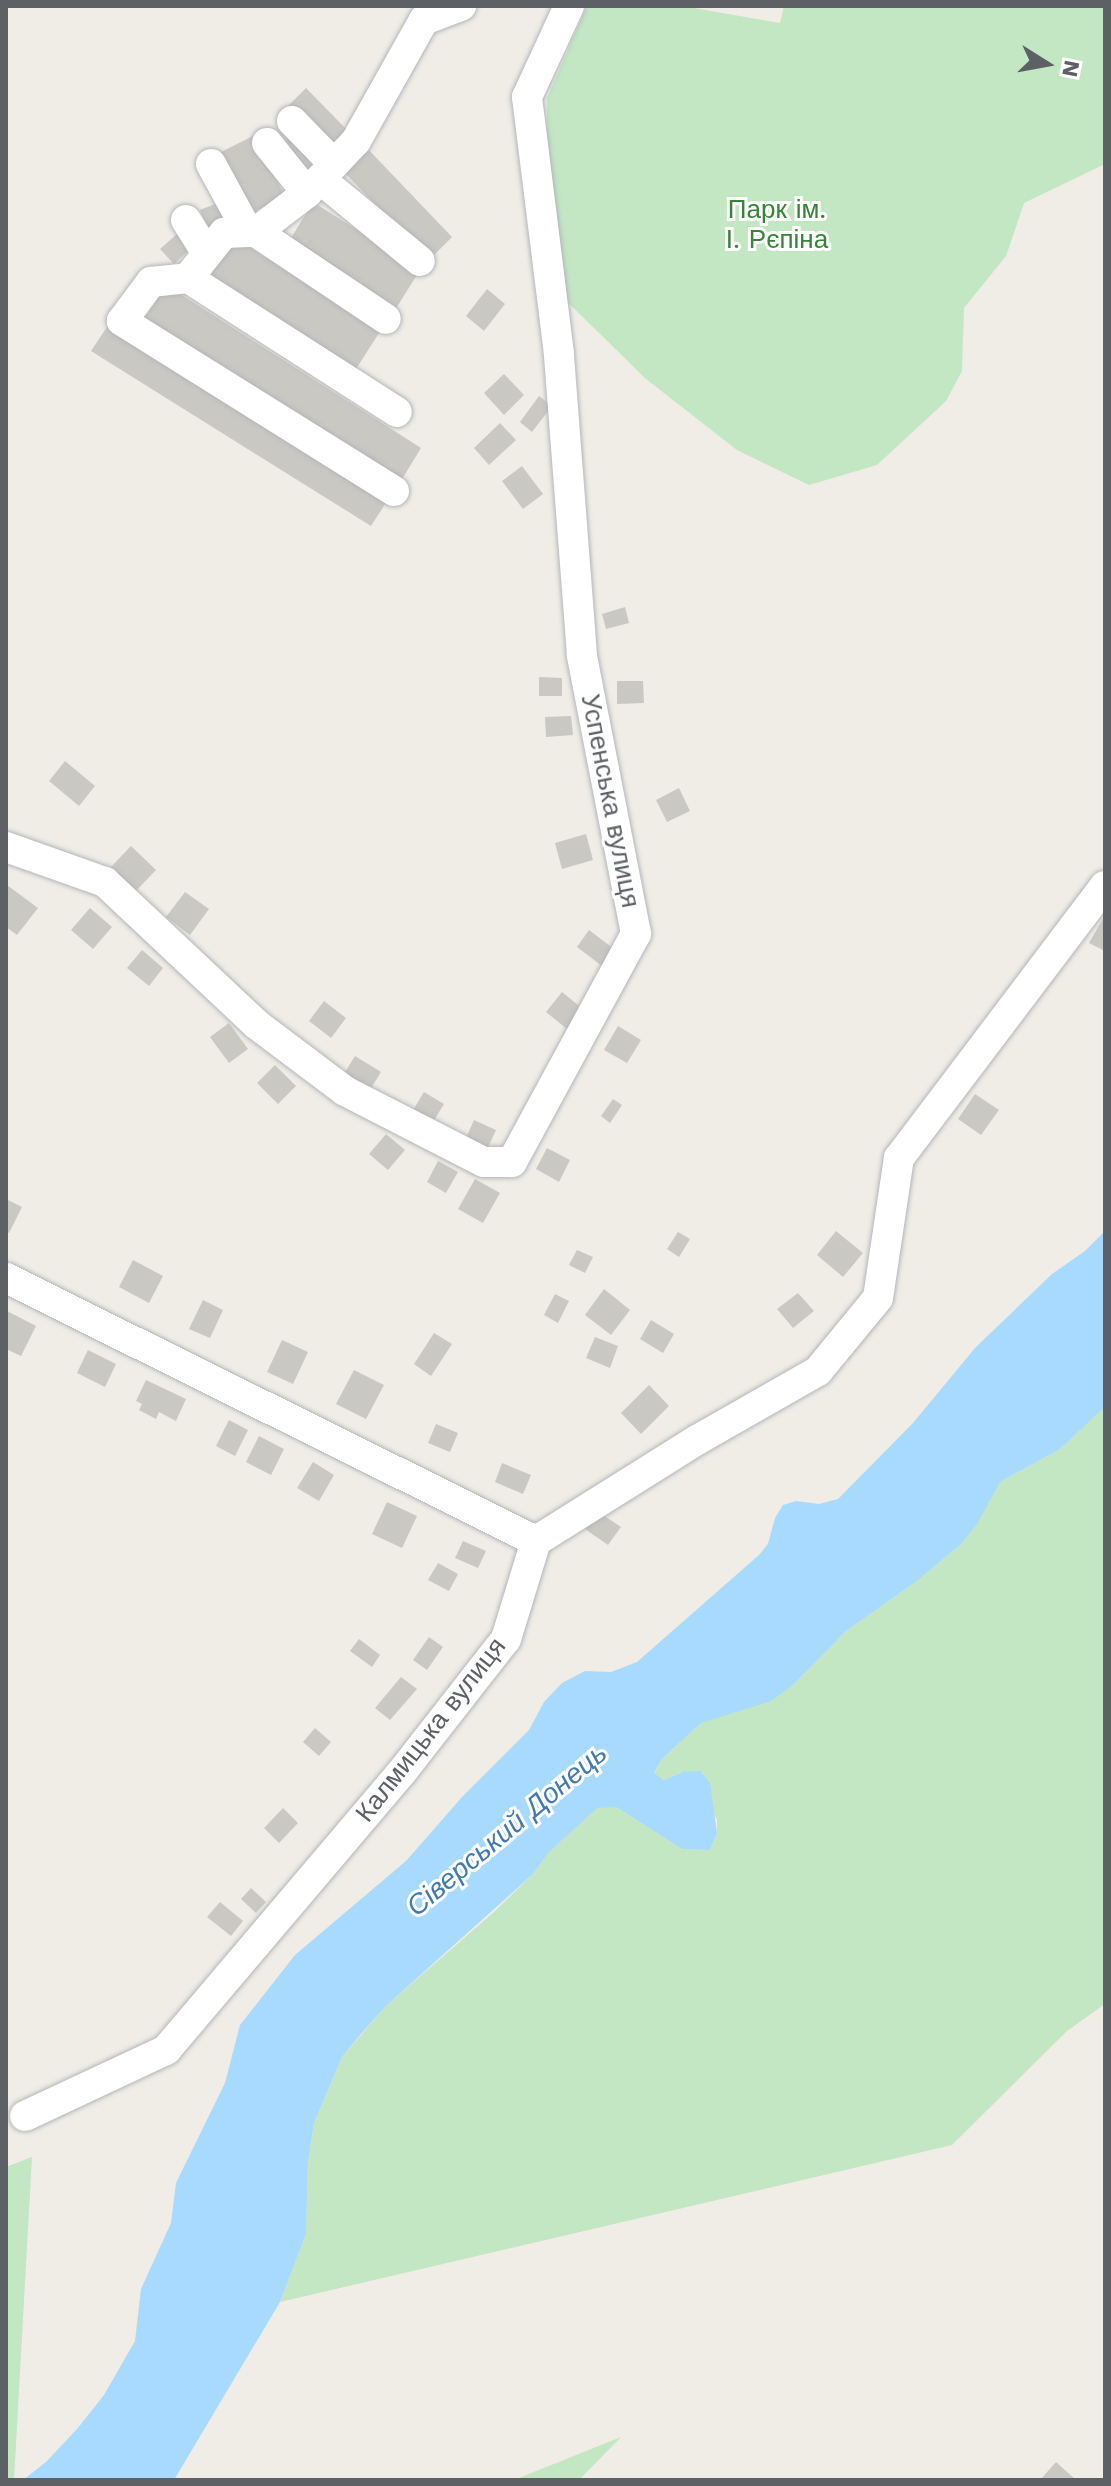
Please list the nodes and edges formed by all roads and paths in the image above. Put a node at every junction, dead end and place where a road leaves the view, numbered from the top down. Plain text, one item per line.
1 (461, 6) edge
2 (569, 6) edge
3 (292, 121) dead end
4 (267, 143) dead end
5 (211, 164) dead end
6 (320, 179) junction
7 (186, 220) dead end
8 (252, 232) junction
9 (207, 253) junction
10 (420, 261) dead end
11 (188, 278) junction
12 (386, 319) dead end
13 (397, 412) dead end
14 (394, 491) dead end
15 (6, 847) edge
16 (1105, 886) edge
17 (6, 1278) edge
18 (536, 1541) junction
19 (25, 2116) dead end

1 - 6 street
2 - 15 street, Успенська вулиця
3 - 6 street
4 - 6 street
5 - 8 street
6 - 8 street
6 - 10 street
7 - 9 street
8 - 9 street
8 - 12 street
9 - 11 street
11 - 13 street
11 - 14 street
16 - 18 street
17 - 18 street
18 - 19 street, Калмицька вулиця

